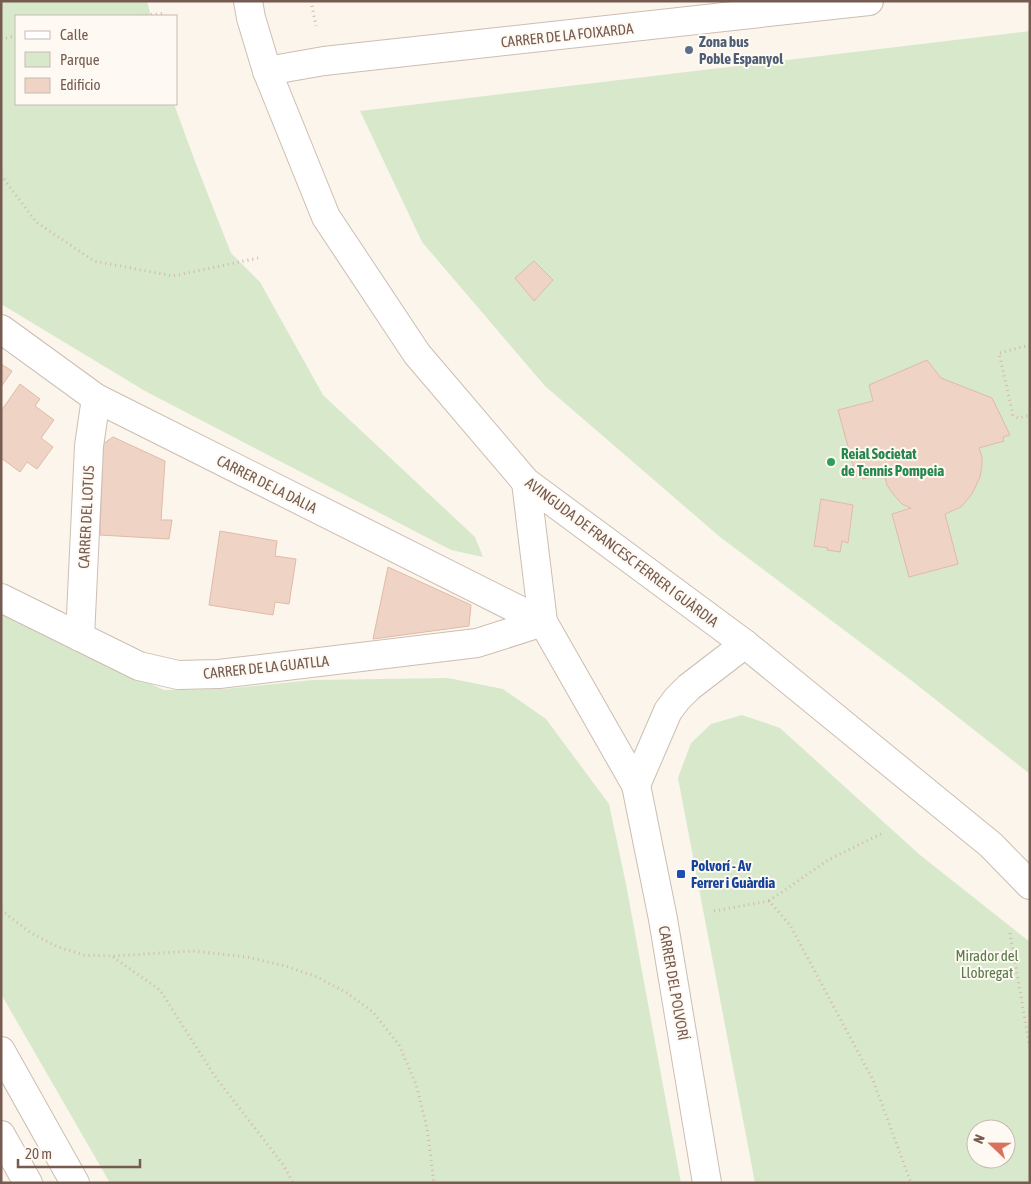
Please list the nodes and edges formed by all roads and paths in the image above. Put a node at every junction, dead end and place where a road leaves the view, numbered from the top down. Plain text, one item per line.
1 (248, 1) edge
2 (311, 1) edge
3 (869, 1) edge
4 (165, 12) dead end
5 (148, 15) edge
6 (318, 32) dead end
7 (15, 36) edge
8 (1, 39) edge
9 (267, 71) junction
10 (1, 175) edge
11 (258, 258) dead end
12 (1, 329) edge
13 (1030, 345) edge
14 (96, 398) junction
15 (1030, 415) edge
16 (526, 482) junction
17 (1, 598) edge
18 (543, 622) junction
19 (80, 637) junction
20 (745, 644) junction
21 (636, 785) junction
22 (881, 834) dead end
23 (991, 845) junction
24 (1030, 866) edge
25 (1030, 885) edge
26 (769, 901) junction
27 (1, 910) edge
28 (714, 912) dead end
29 (1010, 933) dead end
30 (113, 956) junction
31 (1030, 1049) edge
32 (1, 1051) edge
33 (1, 1135) edge
34 (28, 1183) edge
35 (76, 1183) edge
36 (294, 1183) edge
37 (434, 1183) edge
38 (707, 1183) edge
39 (911, 1183) edge

1 - 9 street, AVINGUDA DE FRANCESC FERRER I GUÀRDIA
2 - 6 path
3 - 9 street, CARRER DE LA FOIXARDA
4 - 5 path
7 - 8 path
9 - 16 street, AVINGUDA DE FRANCESC FERRER I GUÀRDIA
10 - 11 path
12 - 14 street, CARRER DE LA DÀLIA
13 - 15 path
14 - 18 street, CARRER DE LA DÀLIA
14 - 19 street, CARRER DEL LOTUS
16 - 18 street, CARRER DEL POLVORÍ
16 - 20 street, AVINGUDA DE FRANCESC FERRER I GUÀRDIA
17 - 19 street, CARRER DE LA GUATLLA
18 - 19 street, CARRER DE LA GUATLLA
18 - 21 street, CARRER DEL POLVORÍ
20 - 21 street
20 - 23 street, AVINGUDA DE FRANCESC FERRER I GUÀRDIA
21 - 38 street, CARRER DEL POLVORÍ
22 - 26 path
23 - 24 street, AVINGUDA DE FRANCESC FERRER I GUÀRDIA
23 - 25 street, AVINGUDA DE FRANCESC FERRER I GUÀRDIA
26 - 28 path
26 - 39 path
27 - 30 path
29 - 31 path
30 - 36 path
30 - 37 path
32 - 35 street
33 - 34 street

